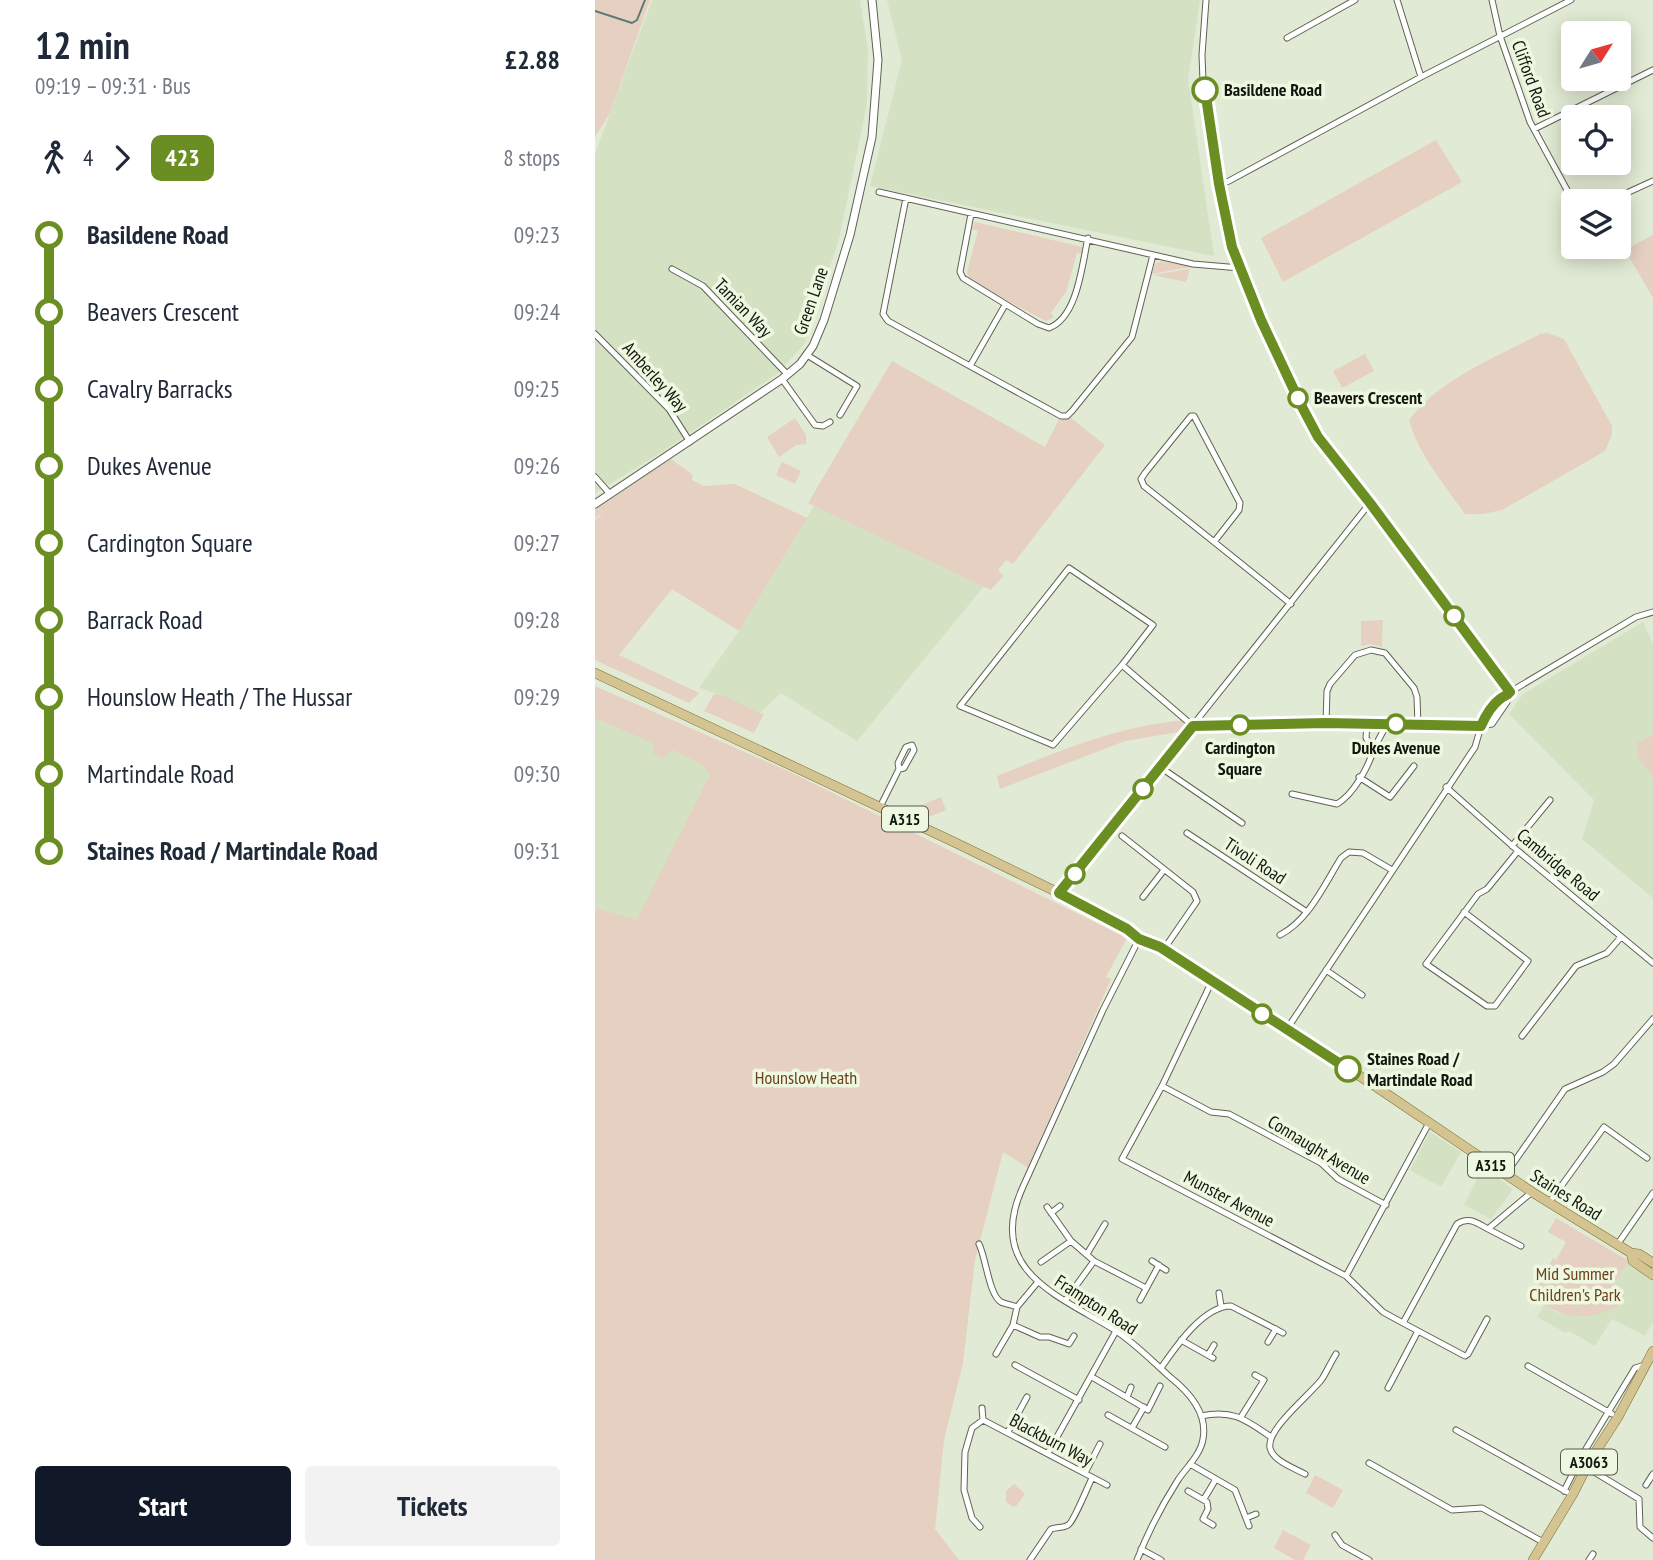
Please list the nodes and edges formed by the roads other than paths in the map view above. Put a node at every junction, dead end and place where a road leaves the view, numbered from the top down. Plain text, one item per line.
1 (872, 0) edge
2 (1206, 0) edge
3 (1355, 0) edge
4 (1397, 0) edge
5 (1492, 0) edge
6 (1571, 0) edge
7 (1500, 36) junction
8 (1287, 38) dead end
9 (1653, 70) edge
10 (1421, 77) junction
11 (1534, 130) junction
12 (1653, 181) edge
13 (1219, 184) junction
14 (1566, 189) edge
15 (1631, 191) edge
16 (879, 192) dead end
17 (907, 198) junction
18 (971, 214) junction
19 (1088, 238) junction
20 (1153, 255) junction
21 (1240, 268) junction
22 (673, 270) dead end
23 (1005, 305) junction
24 (595, 334) edge
25 (807, 355) junction
26 (970, 366) junction
27 (785, 377) junction
28 (840, 415) dead end
29 (830, 422) dead end
30 (690, 442) junction
31 (595, 477) edge
32 (610, 494) junction
33 (1370, 503) junction
34 (595, 504) edge
35 (1214, 542) junction
36 (1291, 604) junction
37 (1653, 612) edge
38 (1122, 665) junction
39 (595, 673) edge
40 (1509, 694) junction
41 (1326, 723) junction
42 (1367, 723) junction
43 (1387, 724) junction
44 (1418, 725) junction
45 (1193, 726) junction
46 (1481, 726) junction
47 (1374, 748) junction
48 (1414, 766) dead end
49 (1160, 767) junction
50 (899, 769) dead end
51 (1359, 777) junction
52 (1446, 788) junction
53 (1292, 794) dead end
54 (1550, 800) dead end
55 (880, 807) junction
56 (1242, 823) dead end
57 (1188, 833) dead end
58 (1122, 836) dead end
59 (1512, 846) junction
60 (1518, 851) junction
61 (1164, 870) junction
62 (1392, 870) junction
63 (1059, 893) junction
64 (1143, 897) dead end
65 (1307, 912) junction
66 (1464, 912) junction
67 (1280, 935) dead end
68 (1621, 937) junction
69 (1139, 939) junction
70 (1164, 949) junction
71 (1653, 963) edge
72 (1326, 970) junction
73 (1212, 981) junction
74 (1362, 995) dead end
75 (1653, 1020) edge
76 (1287, 1029) junction
77 (1523, 1036) dead end
78 (1162, 1086) junction
79 (1429, 1123) junction
80 (1647, 1158) dead end
81 (1122, 1159) junction
82 (1114, 1161) dead end
83 (1505, 1175) junction
84 (1532, 1192) junction
85 (1653, 1193) edge
86 (1549, 1203) junction
87 (1386, 1205) junction
88 (1059, 1206) dead end
89 (1105, 1224) dead end
90 (1488, 1229) junction
91 (1071, 1241) junction
92 (979, 1244) dead end
93 (1617, 1245) junction
94 (1521, 1246) dead end
95 (1087, 1254) junction
96 (1633, 1254) junction
97 (1094, 1261) junction
98 (1152, 1261) dead end
99 (1041, 1262) dead end
100 (1653, 1263) edge
101 (1159, 1265) junction
102 (1653, 1269) edge
103 (1165, 1270) dead end
104 (1653, 1275) edge
105 (1346, 1276) junction
106 (1037, 1283) junction
107 (1146, 1288) junction
108 (1219, 1293) dead end
109 (1140, 1300) dead end
110 (1065, 1301) junction
111 (1017, 1307) junction
112 (1221, 1307) junction
113 (1487, 1319) dead end
114 (1403, 1323) junction
115 (1013, 1325) junction
116 (1276, 1329) junction
117 (1116, 1331) junction
118 (1418, 1331) junction
119 (1283, 1333) dead end
120 (1074, 1336) dead end
121 (1181, 1340) junction
122 (1268, 1342) dead end
123 (1215, 1345) dead end
124 (1653, 1351) edge
125 (996, 1354) dead end
126 (1336, 1354) dead end
127 (1015, 1365) dead end
128 (1528, 1366) dead end
129 (1161, 1368) junction
130 (1255, 1375) dead end
131 (1093, 1377) junction
132 (1160, 1386) dead end
133 (1131, 1387) dead end
134 (1388, 1388) dead end
135 (1027, 1397) dead end
136 (1127, 1397) junction
137 (1079, 1400) junction
138 (1144, 1407) junction
139 (982, 1408) dead end
140 (1108, 1415) dead end
141 (1614, 1415) junction
142 (1202, 1416) junction
143 (1241, 1417) junction
144 (983, 1420) junction
145 (1132, 1428) junction
146 (1457, 1430) dead end
147 (1008, 1432) junction
148 (1271, 1437) junction
149 (1100, 1444) dead end
150 (1165, 1447) dead end
151 (1048, 1453) junction
152 (1297, 1458) dead end
153 (1369, 1463) dead end
154 (1190, 1464) junction
155 (1292, 1467) junction
156 (1586, 1467) junction
157 (1085, 1473) junction
158 (1305, 1474) dead end
159 (1653, 1474) edge
160 (1092, 1478) junction
161 (1216, 1479) junction
162 (1107, 1485) dead end
163 (1646, 1485) dead end
164 (1188, 1491) dead end
165 (1569, 1492) junction
166 (1204, 1499) junction
167 (1256, 1514) dead end
168 (1247, 1518) junction
169 (1213, 1525) dead end
170 (1249, 1526) dead end
171 (980, 1527) dead end
172 (1335, 1535) dead end
173 (1653, 1538) edge
174 (1543, 1542) junction
175 (1141, 1549) junction
176 (1030, 1560) edge
177 (1137, 1560) edge
178 (1161, 1560) edge
179 (1369, 1560) edge
180 (1533, 1560) edge

1 - 25 street, Green Lane
2 - 13 street
3 - 8 street
4 - 10 street
5 - 7 street, Clifford Road
6 - 7 street
7 - 10 street
7 - 11 street, Clifford Road
9 - 11 street
10 - 13 street
11 - 14 street, Clifford Road
12 - 15 street
13 - 21 street
16 - 17 street
17 - 18 street
17 - 26 street
18 - 19 street
18 - 23 street
19 - 20 street
19 - 23 street
20 - 21 street
20 - 26 street
21 - 33 street
22 - 27 street, Tamian Way
23 - 26 street
24 - 30 street, Amberley Way
25 - 27 street, Green Lane
25 - 28 street
27 - 29 street, Tamian Way
27 - 30 street, Green Lane
30 - 32 street, Green Lane
31 - 32 street
32 - 34 street, Green Lane
33 - 36 street
33 - 40 street
35 - 35 street
35 - 36 street
36 - 45 street
37 - 40 street
38 - 38 street
38 - 45 street
39 - 55 main road, A315
40 - 46 street
41 - 42 street
41 - 44 street
41 - 45 street
42 - 43 street
42 - 47 street
43 - 44 street
43 - 47 street
44 - 46 street
45 - 49 street
46 - 52 street
47 - 51 street
48 - 51 street
49 - 56 street
49 - 63 street
50 - 55 street
51 - 53 street
52 - 59 street, Cambridge Road
52 - 62 street
54 - 59 street
55 - 63 main road, A315
57 - 65 street, Tivoli Road
58 - 61 street
59 - 60 street, Cambridge Road
60 - 66 street
60 - 68 street, Cambridge Road
61 - 64 street
61 - 70 street
62 - 65 street
62 - 72 street
63 - 69 main road, Staines Road / A315
65 - 67 street
66 - 66 street
68 - 71 street, Cambridge Road
68 - 77 street
69 - 70 main road, Staines Road / A315
69 - 106 street, Frampton Road
70 - 73 main road, Staines Road / A315
72 - 74 street
72 - 76 street
73 - 76 main road, Staines Road / A315
73 - 78 street
75 - 83 street
76 - 79 main road, Staines Road / A315
78 - 81 street
78 - 87 street, Connaught Avenue
79 - 83 main road, Staines Road / A315
79 - 87 street
80 - 86 street
81 - 82 street
81 - 105 street, Munster Avenue
83 - 84 main road, Staines Road / A315
84 - 86 main road, Staines Road / A315
84 - 90 street
85 - 93 street
86 - 93 main road, Staines Road / A315
87 - 105 street
88 - 91 street
89 - 95 street
90 - 94 street
90 - 114 street
91 - 95 street
91 - 99 street
92 - 111 street
93 - 96 main road, Staines Road / A315
95 - 97 street
96 - 100 main road, Staines Road / A315
96 - 102 main road
96 - 104 main road, Staines Road / A315
97 - 107 street
97 - 110 street
98 - 101 street
101 - 103 street
101 - 107 street
105 - 114 street, Munster Avenue
106 - 110 street, Frampton Road
106 - 111 street
107 - 109 street
108 - 112 street
110 - 117 street, Frampton Road
111 - 115 street
112 - 116 street
112 - 121 street
113 - 118 street, Munster Avenue
114 - 118 street, Munster Avenue
115 - 120 street
115 - 125 street
116 - 119 street
116 - 122 street
117 - 129 street, Frampton Road
117 - 131 street
118 - 134 street
121 - 123 street
121 - 129 street
124 - 141 main road, A3063
126 - 148 street
127 - 137 street
128 - 141 street
129 - 142 street, Frampton Road
130 - 143 street
131 - 136 street
131 - 137 street
132 - 138 street
133 - 136 street
135 - 147 street
136 - 138 street
137 - 151 street
138 - 145 street
139 - 144 street, Blackburn Way
140 - 145 street
141 - 156 main road, A3063
141 - 165 street
142 - 143 street
142 - 154 street
143 - 148 street
144 - 147 street, Blackburn Way
144 - 171 street, Blackburn Way
145 - 150 street
146 - 165 street
147 - 151 street, Blackburn Way
148 - 155 street
149 - 157 street
151 - 157 street, Blackburn Way
152 - 155 street
153 - 174 street
154 - 161 street
154 - 175 street
155 - 158 street
156 - 165 main road, A3063
156 - 173 street
157 - 160 street, Blackburn Way
159 - 163 street
160 - 162 street, Blackburn Way
160 - 176 street
161 - 166 street
161 - 168 street
164 - 166 street
165 - 174 main road, A3063
166 - 169 street
167 - 168 street
168 - 170 street
172 - 179 street
174 - 180 main road, A3063
175 - 177 street
175 - 178 street

